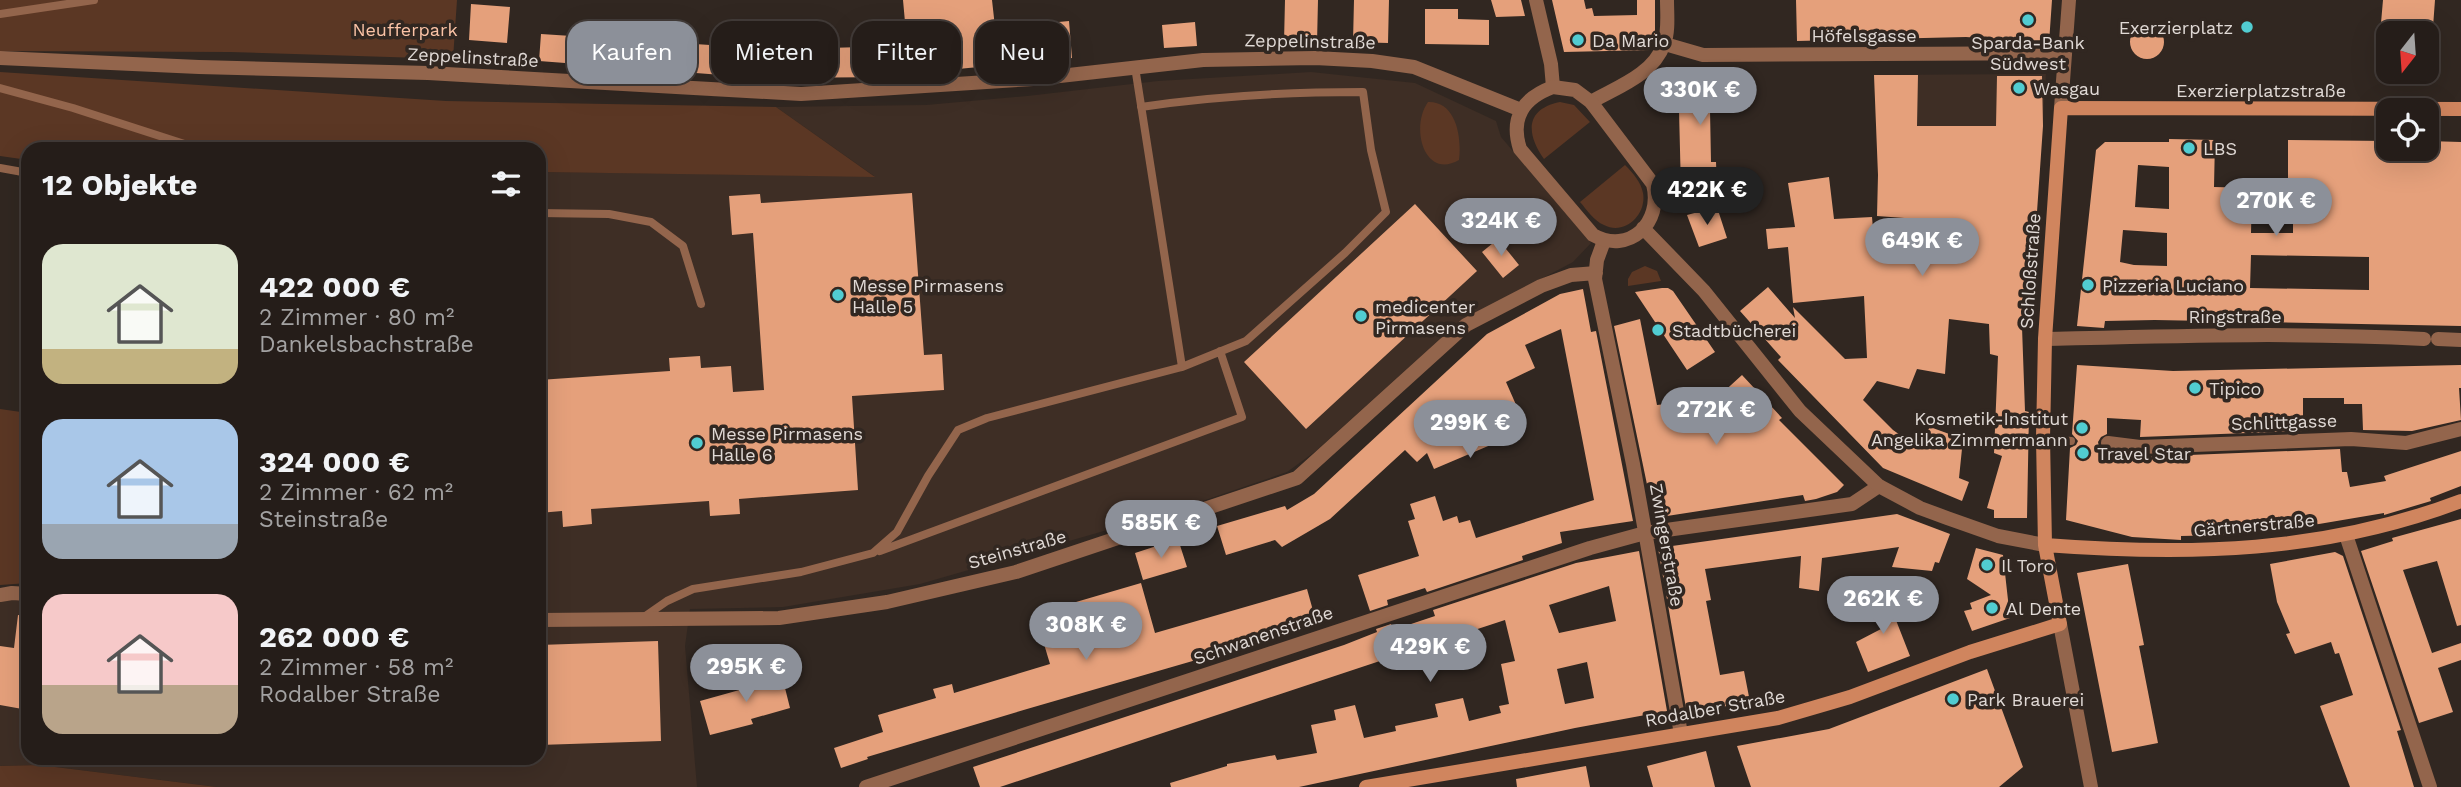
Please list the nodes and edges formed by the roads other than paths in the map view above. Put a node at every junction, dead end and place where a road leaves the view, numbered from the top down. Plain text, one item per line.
1 (94, 0) edge
2 (1536, 0) edge
3 (1667, 0) edge
4 (2069, 0) edge
5 (0, 14) edge
6 (1665, 44) junction
7 (2065, 53) junction
8 (0, 58) edge
9 (1135, 67) junction
10 (1553, 87) junction
11 (0, 88) edge
12 (1591, 102) junction
13 (1142, 107) junction
14 (2061, 108) junction
15 (2461, 109) edge
16 (1521, 110) junction
17 (178, 142) edge
18 (0, 168) edge
19 (21, 172) edge
20 (546, 213) edge
21 (1643, 228) junction
22 (1604, 241) junction
23 (1595, 273) junction
24 (701, 304) dead end
25 (2045, 339) junction
26 (2461, 340) edge
27 (1220, 351) junction
28 (1182, 367) junction
29 (2461, 429) edge
30 (2043, 438) junction
31 (2071, 440) dead end
32 (2115, 443) dead end
33 (1879, 486) junction
34 (2461, 501) edge
35 (1646, 533) junction
36 (2346, 535) junction
37 (2045, 545) junction
38 (873, 553) junction
39 (21, 594) edge
40 (0, 595) edge
41 (642, 619) junction
42 (546, 620) edge
43 (2060, 624) junction
44 (1681, 734) junction
45 (866, 787) edge
46 (1366, 787) edge
47 (2091, 787) edge
48 (2430, 787) edge

1 - 5 lane
2 - 10 street
3 - 6 street
4 - 7 street, Schloßstraße
6 - 7 street, Höfelsgasse
6 - 12 street
7 - 14 street, Schloßstraße
8 - 9 street, Zeppelinstraße
9 - 13 lane
9 - 16 street, Zeppelinstraße
10 - 12 street
10 - 16 street
11 - 17 lane
12 - 21 street
13 - 27 lane
13 - 28 lane
14 - 15 main road, Exerzierplatzstraße
14 - 25 main road, Schloßstraße
16 - 22 street
18 - 19 lane
20 - 24 lane
21 - 22 street
21 - 33 street
22 - 23 street, Zwingerstraße
23 - 35 street, Zwingerstraße
23 - 41 street, Steinstraße
25 - 26 street, Ringstraße
25 - 30 main road, Schloßstraße
27 - 28 lane
27 - 38 lane
28 - 38 lane
29 - 32 street, Schlittgasse
30 - 31 lane
30 - 37 main road, Schloßstraße
33 - 35 street, Schwanenstraße
33 - 37 street
34 - 36 main road, Gärtnerstraße
35 - 44 street, Zwingerstraße
35 - 45 street, Schwanenstraße
36 - 37 main road, Gärtnerstraße
36 - 48 street
37 - 43 main road, Schloßstraße
38 - 41 lane
39 - 40 street
41 - 42 street, Steinstraße
43 - 44 main road, Rodalber Straße
43 - 47 street
44 - 46 main road, Rodalber Straße

